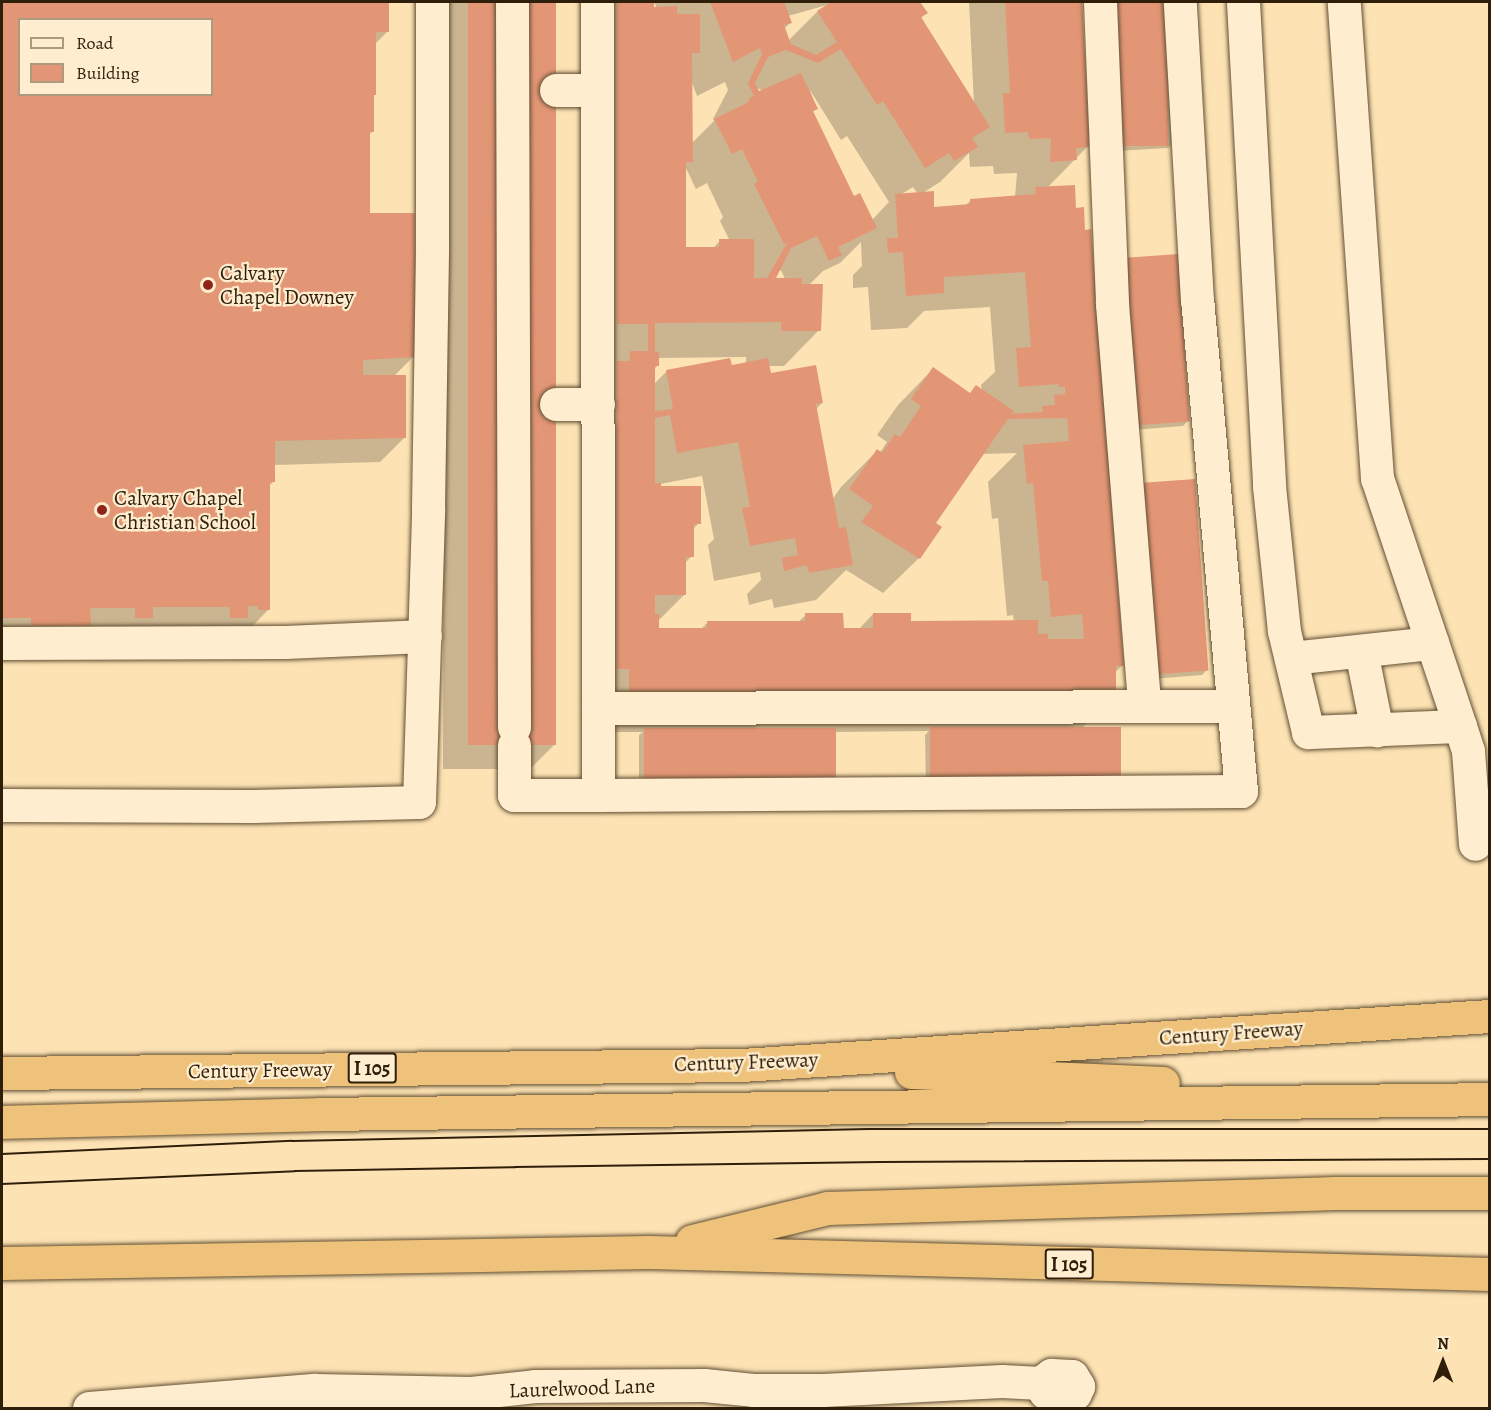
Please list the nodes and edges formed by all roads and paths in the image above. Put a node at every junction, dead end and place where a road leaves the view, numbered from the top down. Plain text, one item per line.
1 (432, 2) edge
2 (512, 2) edge
3 (597, 2) edge
4 (1100, 2) edge
5 (1180, 2) edge
6 (1243, 2) edge
7 (1344, 2) edge
8 (556, 90) dead end
9 (597, 90) junction
10 (556, 404) dead end
11 (598, 404) junction
12 (425, 636) junction
13 (2, 643) edge
14 (1432, 643) junction
15 (1361, 651) junction
16 (1291, 658) junction
17 (1144, 706) junction
18 (1233, 706) junction
19 (598, 708) junction
20 (1460, 726) junction
21 (1377, 730) junction
22 (598, 795) junction
23 (2, 805) edge
24 (1474, 844) dead end
25 (1490, 1016) edge
26 (742, 1065) junction
27 (2, 1073) edge
28 (1437, 1099) junction
29 (1490, 1099) edge
30 (2, 1122) edge
31 (1490, 1193) edge
32 (649, 1252) junction
33 (2, 1263) edge
34 (1490, 1274) edge
35 (1040, 1383) dead end
36 (89, 1408) edge

1 - 12 street
2 - 22 street
3 - 9 street
4 - 17 street
5 - 18 street
6 - 16 street
7 - 14 street
8 - 9 street
9 - 11 street
10 - 11 street
11 - 19 street
12 - 13 street
12 - 23 street
14 - 15 street
14 - 20 street
15 - 16 street
15 - 21 street
16 - 21 street
17 - 18 street
17 - 19 street
18 - 22 street
19 - 22 street
20 - 21 street
20 - 24 street
25 - 26 highway, Century Freeway / I 105
26 - 27 highway, Century Freeway / I 105
26 - 28 highway
28 - 29 highway
28 - 30 highway
31 - 32 highway
32 - 33 highway, I 105
32 - 34 highway, I 105
35 - 36 street, Laurelwood Lane

